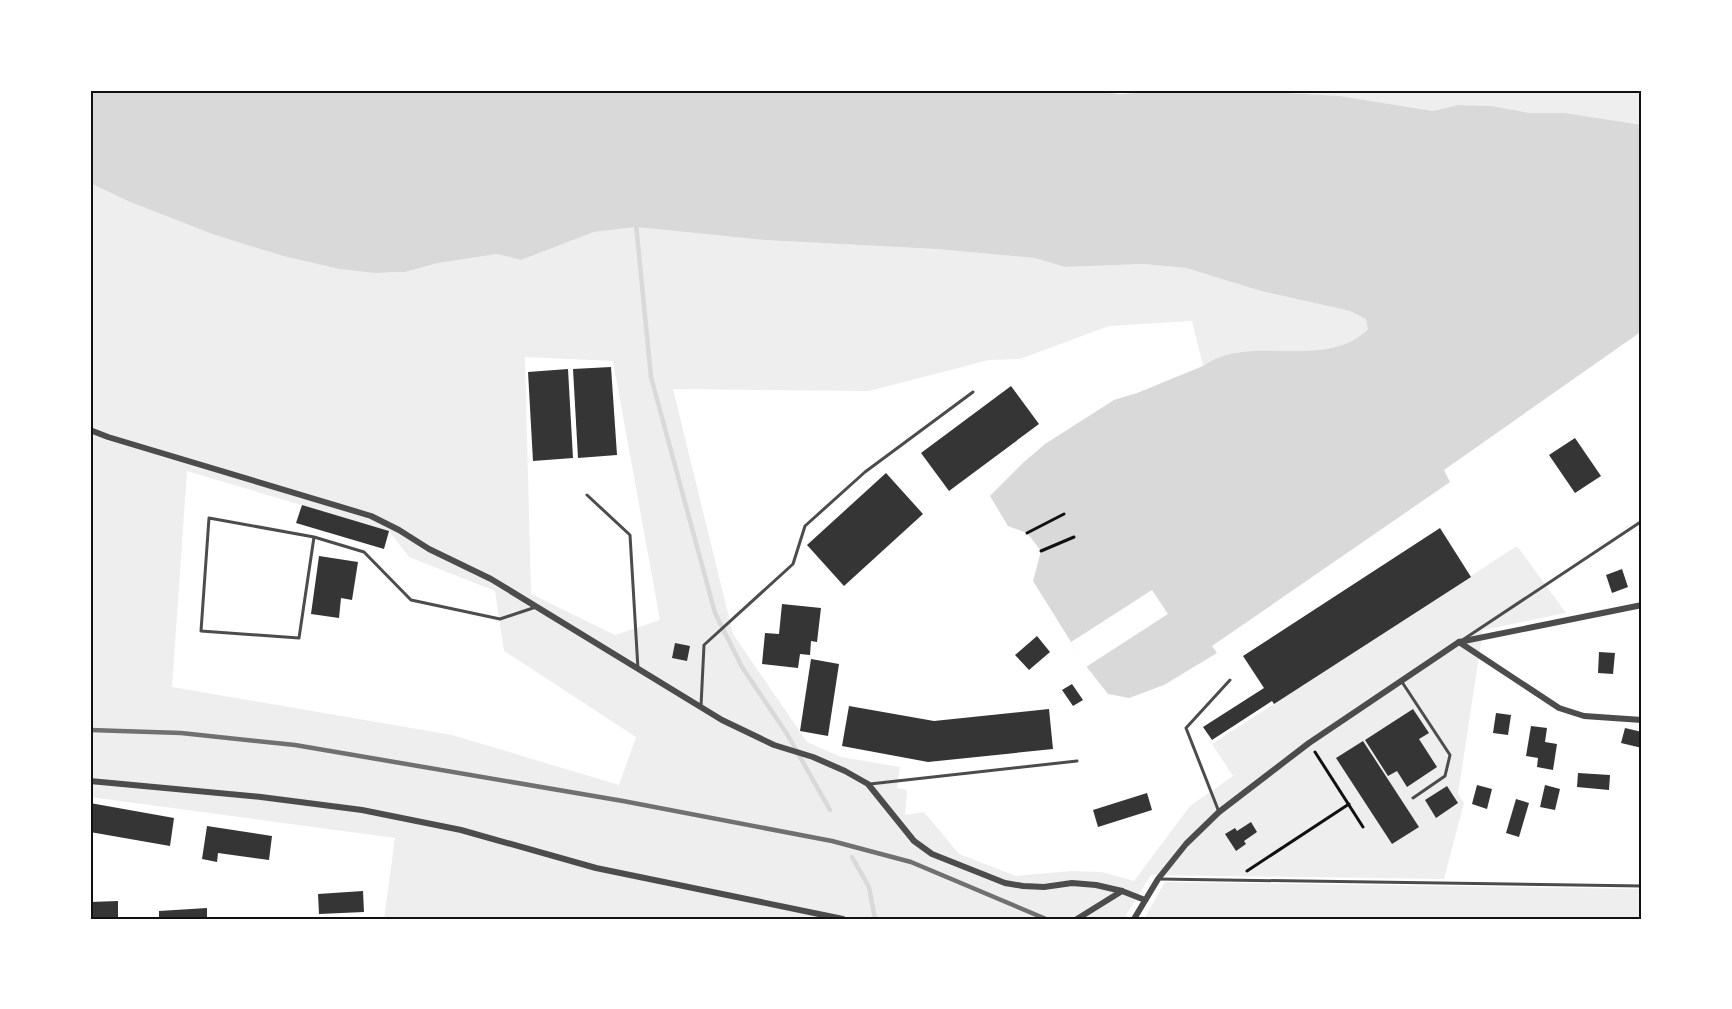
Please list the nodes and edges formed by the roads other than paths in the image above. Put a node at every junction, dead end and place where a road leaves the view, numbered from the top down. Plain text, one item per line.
1 (973, 392) dead end
2 (90, 430) edge
3 (587, 495) dead end
4 (1642, 520) edge
5 (314, 537) junction
6 (1642, 605) edge
7 (536, 606) junction
8 (1460, 642) junction
9 (638, 669) junction
10 (1230, 680) dead end
11 (1401, 681) junction
12 (700, 708) junction
13 (1642, 720) edge
14 (1077, 761) dead end
15 (90, 781) edge
16 (868, 784) junction
17 (1413, 798) dead end
18 (1219, 812) junction
19 (1158, 879) junction
20 (1642, 886) edge
21 (1122, 891) junction
22 (1145, 900) junction
23 (843, 919) edge
24 (1077, 919) edge
25 (1134, 919) edge

1 - 12 lane
2 - 7 street
3 - 9 lane
4 - 8 lane
5 - 5 lane
5 - 7 lane
6 - 8 street
7 - 9 street
8 - 11 street
8 - 13 street
9 - 12 street
10 - 18 lane
11 - 17 lane
11 - 18 street
12 - 16 street
14 - 16 lane
15 - 23 street
16 - 21 street
18 - 19 street
19 - 20 lane
19 - 22 street
21 - 22 street
21 - 24 street
22 - 25 street

